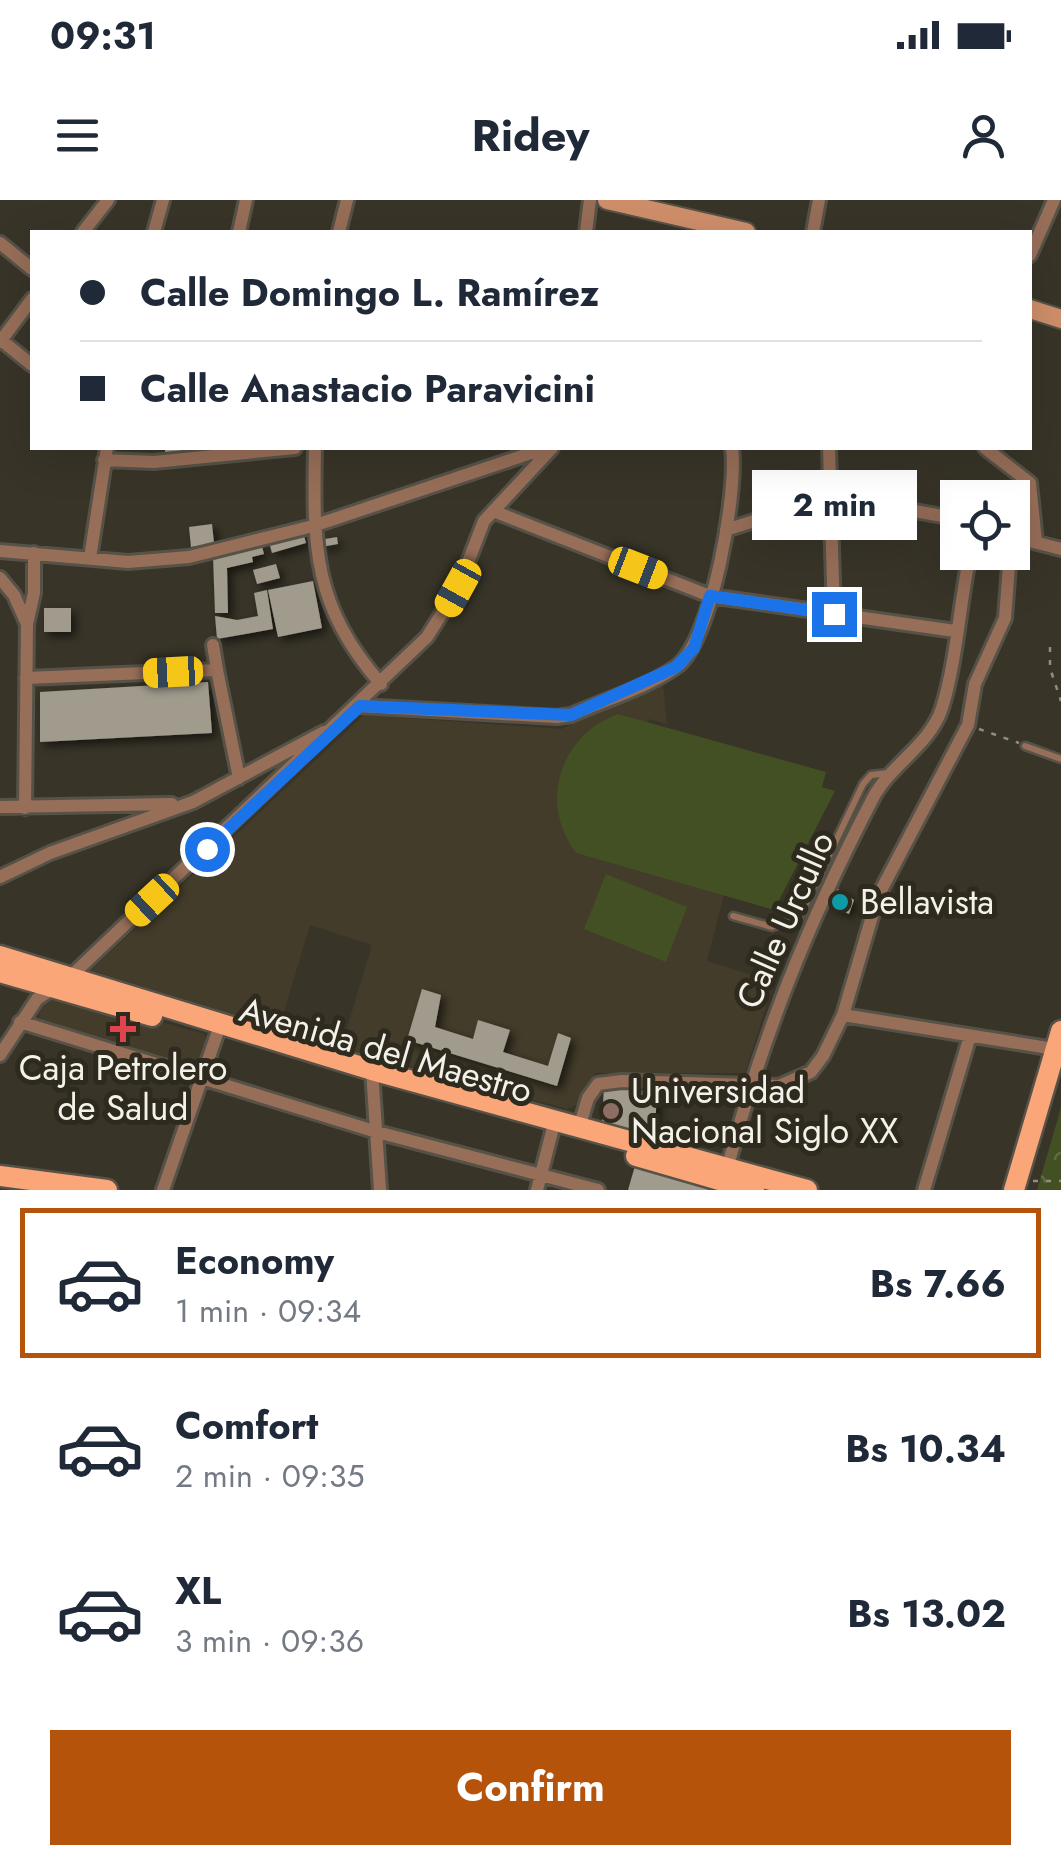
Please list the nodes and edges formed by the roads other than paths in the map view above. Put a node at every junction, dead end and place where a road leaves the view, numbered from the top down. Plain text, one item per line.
1 (108, 200) edge
2 (163, 200) edge
3 (246, 200) edge
4 (347, 200) edge
5 (590, 200) edge
6 (607, 200) edge
7 (819, 200) edge
8 (1054, 200) edge
9 (85, 230) edge
10 (155, 230) edge
11 (239, 230) edge
12 (340, 230) edge
13 (586, 230) edge
14 (737, 230) edge
15 (813, 230) edge
16 (0, 243) edge
17 (1032, 250) edge
18 (30, 267) edge
19 (30, 301) edge
20 (1032, 311) edge
21 (1061, 319) edge
22 (2, 335) edge
23 (30, 364) edge
24 (275, 450) edge
25 (315, 450) edge
26 (543, 450) edge
27 (547, 450) edge
28 (732, 450) edge
29 (829, 450) edge
30 (988, 450) edge
31 (106, 454) edge
32 (831, 496) junction
33 (494, 511) junction
34 (940, 516) edge
35 (314, 526) junction
36 (726, 530) junction
37 (1030, 541) edge
38 (1036, 542) junction
39 (1061, 549) edge
40 (0, 552) edge
41 (34, 553) junction
42 (90, 558) junction
43 (967, 570) edge
44 (1009, 570) edge
45 (0, 578) edge
46 (710, 596) junction
47 (834, 614) junction
48 (26, 624) junction
49 (954, 631) junction
50 (213, 645) dead end
51 (217, 670) junction
52 (26, 678) junction
53 (381, 684) junction
54 (944, 695) junction
55 (973, 696) junction
56 (360, 706) junction
57 (344, 721) junction
58 (1025, 746) road end
59 (1061, 759) edge
60 (891, 774) junction
61 (239, 778) junction
62 (193, 802) junction
63 (0, 807) edge
64 (25, 808) junction
65 (0, 877) edge
66 (733, 916) dead end
67 (0, 956) edge
68 (0, 972) edge
69 (70, 976) junction
70 (50, 988) junction
71 (843, 1015) junction
72 (20, 1022) junction
73 (217, 1034) junction
74 (970, 1036) junction
75 (1060, 1044) edge
76 (0, 1055) edge
77 (1061, 1074) edge
78 (373, 1076) junction
79 (202, 1079) junction
80 (751, 1085) junction
81 (554, 1126) junction
82 (579, 1128) junction
83 (377, 1132) junction
84 (541, 1172) junction
85 (0, 1176) edge
86 (724, 1179) edge
87 (1024, 1187) edge
88 (106, 1190) edge
89 (162, 1190) edge
90 (380, 1190) edge
91 (537, 1190) edge
92 (598, 1190) edge
93 (754, 1190) edge
94 (806, 1190) edge
95 (924, 1190) edge

1 - 9 street
2 - 10 street
3 - 11 street
4 - 12 street
5 - 13 street
6 - 14 main road
7 - 15 street
8 - 17 street
16 - 18 street
19 - 22 street
20 - 21 main road
22 - 23 street
24 - 31 street
25 - 35 street
26 - 35 street
27 - 33 street
28 - 36 street
29 - 32 street
30 - 38 street
31 - 42 street
32 - 34 street
32 - 36 street
32 - 47 street
33 - 46 street
33 - 53 street
35 - 42 street
35 - 53 street
36 - 46 street
37 - 38 street
38 - 39 street
40 - 41 street
41 - 42 street
41 - 48 street
43 - 49 street, Calle Urcullo
44 - 55 street
45 - 48 street
46 - 47 street
46 - 56 street
47 - 49 street
48 - 52 street
49 - 54 street, Calle Urcullo
50 - 51 street
51 - 52 street
51 - 61 street
52 - 64 street
53 - 56 street
54 - 55 street
54 - 60 street, Calle Urcullo
55 - 71 street
56 - 57 street
57 - 61 street
57 - 69 street
58 - 59 lane
60 - 66 lane
60 - 80 street, Calle Urcullo
61 - 62 street
62 - 64 street
62 - 65 street
63 - 64 street
67 - 69 main road, Avenida del Maestro
68 - 70 main road, Avenida del Maestro
69 - 70 street
69 - 78 main road, Avenida del Maestro
70 - 72 street
70 - 73 main road, Avenida del Maestro
71 - 74 street
71 - 80 street
72 - 76 street
72 - 79 street
73 - 78 main road, Avenida del Maestro
73 - 79 street
74 - 75 street
74 - 95 street
75 - 87 main road
77 - 87 main road
78 - 81 main road, Avenida del Maestro
78 - 83 street
79 - 83 street
79 - 89 street
80 - 82 street
80 - 86 street, Calle Urcullo
81 - 82 main road, Avenida del Maestro
81 - 84 street
81 - 86 main road, Avenida del Maestro
82 - 86 main road, Avenida del Maestro
83 - 84 street
83 - 90 street
84 - 91 street
84 - 92 street
85 - 88 main road
86 - 93 main road, Avenida del Maestro
86 - 94 main road, Avenida del Maestro

